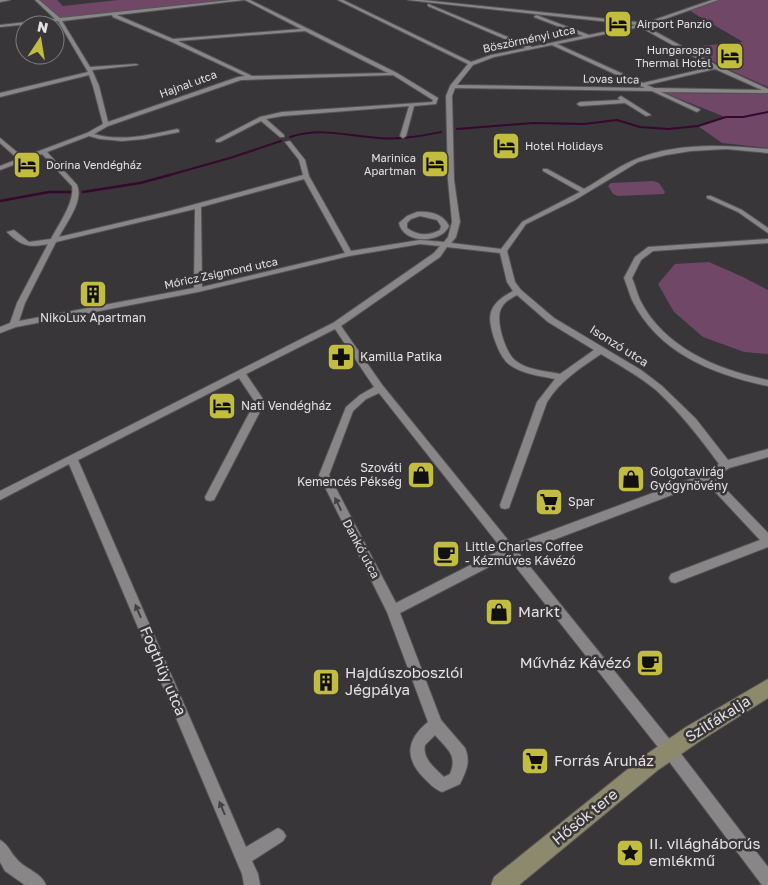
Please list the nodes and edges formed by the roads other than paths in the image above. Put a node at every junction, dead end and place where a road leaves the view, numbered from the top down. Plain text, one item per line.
1 (8, 0) edge
2 (37, 0) edge
3 (242, 0) edge
4 (247, 0) edge
5 (340, 0) edge
6 (410, 0) edge
7 (716, 0) edge
8 (0, 1) edge
9 (425, 2) junction
10 (511, 4) dead end
11 (507, 9) junction
12 (530, 12) junction
13 (114, 14) junction
14 (54, 15) edge
15 (65, 19) edge
16 (15, 24) edge
17 (642, 25) junction
18 (0, 26) edge
19 (65, 30) edge
20 (304, 30) junction
21 (589, 36) junction
22 (174, 40) junction
23 (554, 44) junction
24 (532, 49) junction
25 (471, 64) junction
26 (136, 65) dead end
27 (716, 67) junction
28 (90, 71) junction
29 (394, 74) junction
30 (250, 77) junction
31 (642, 85) junction
32 (453, 86) junction
33 (614, 89) junction
34 (654, 90) junction
35 (768, 91) edge
36 (0, 95) edge
37 (449, 96) junction
38 (433, 100) junction
39 (626, 102) junction
40 (412, 104) junction
41 (580, 104) dead end
42 (697, 110) dead end
43 (648, 115) dead end
44 (262, 118) junction
45 (106, 125) junction
46 (177, 131) dead end
47 (89, 134) junction
48 (282, 136) dead end
49 (404, 136) dead end
50 (0, 140) edge
51 (218, 141) dead end
52 (288, 142) dead end
53 (44, 151) junction
54 (768, 151) edge
55 (22, 159) junction
56 (0, 168) edge
57 (544, 170) dead end
58 (306, 176) junction
59 (584, 192) junction
60 (709, 197) dead end
61 (198, 206) junction
62 (768, 231) edge
63 (11, 232) dead end
64 (420, 239) junction
65 (53, 241) junction
66 (768, 241) edge
67 (448, 244) junction
68 (503, 251) junction
69 (350, 254) junction
70 (198, 290) junction
71 (518, 292) junction
72 (14, 325) junction
73 (336, 326) junction
74 (0, 330) edge
75 (601, 349) junction
76 (241, 373) junction
77 (561, 377) junction
78 (768, 383) edge
79 (380, 388) junction
80 (768, 453) edge
81 (72, 458) junction
82 (726, 465) junction
83 (708, 476) junction
84 (0, 496) edge
85 (210, 497) dead end
86 (505, 505) dead end
87 (768, 541) edge
88 (510, 551) junction
89 (675, 578) dead end
90 (393, 610) junction
91 (768, 688) edge
92 (436, 725) dead end
93 (670, 751) junction
94 (278, 836) dead end
95 (0, 848) edge
96 (242, 856) junction
97 (768, 880) edge
98 (38, 885) edge
99 (252, 885) edge
100 (502, 885) edge

1 - 8 street
2 - 14 street
3 - 13 street
4 - 20 street
5 - 25 street
6 - 9 street
7 - 17 street, Böszörményi utca
9 - 11 street
9 - 24 street
10 - 11 street
11 - 12 street
12 - 17 street
12 - 21 street
13 - 15 street
13 - 22 street
16 - 18 street
17 - 21 street, Böszörményi utca
17 - 27 street
19 - 28 street
20 - 22 street
20 - 29 street
21 - 23 street, Böszörményi utca
22 - 30 street
23 - 24 street, Böszörményi utca
23 - 31 street
24 - 25 street, Böszörményi utca
25 - 32 street, Böszörményi utca
26 - 28 street
27 - 31 street
27 - 35 street
28 - 36 street
28 - 45 street
29 - 30 street, Hajnal utca
29 - 38 street
30 - 45 street, Hajnal utca
31 - 34 street
32 - 33 street, Lovas utca
32 - 37 street, Böszörményi utca
33 - 34 street, Lovas utca
33 - 39 street
34 - 35 street, Lovas utca
34 - 42 street
37 - 38 street
37 - 67 street, Böszörményi utca
38 - 40 street
39 - 41 street
39 - 43 street
40 - 44 street
40 - 49 street
44 - 48 street
44 - 51 street
45 - 47 street, Hajnal utca
46 - 47 street
47 - 53 street, Hajnal utca
50 - 55 street
52 - 58 street
53 - 55 street, Hajnal utca
53 - 65 street
54 - 59 street
55 - 56 street, Hajnal utca
57 - 59 street
58 - 61 street
58 - 69 street
59 - 68 street
60 - 62 street
61 - 65 street
61 - 70 street
63 - 65 street
64 - 64 street
64 - 67 street, Móricz Zsigmond utca
64 - 69 street, Móricz Zsigmond utca
65 - 72 street
66 - 78 street
67 - 68 street, Móricz Zsigmond utca
67 - 73 street
68 - 71 street, Isonzó utca
69 - 70 street, Móricz Zsigmond utca
70 - 72 street, Móricz Zsigmond utca
71 - 75 street, Isonzó utca
71 - 77 street
72 - 74 street, Móricz Zsigmond utca
73 - 76 street
73 - 79 street
75 - 77 street
75 - 82 street, Isonzó utca
76 - 81 street
76 - 85 street
77 - 86 street
79 - 88 street
90 -> 79 street, Dankó utca
80 - 82 street
81 - 84 street
96 -> 81 street, Fogthüy utca
82 - 83 street
83 - 87 street
83 - 88 street
87 - 89 street
88 - 90 street
88 - 93 street
90 - 92 street, Dankó utca
91 - 93 street, Szilfákalja
93 - 97 street
93 - 100 street, Hősök tere
94 - 96 street
95 - 98 street
96 - 99 street, Fogthüy utca

